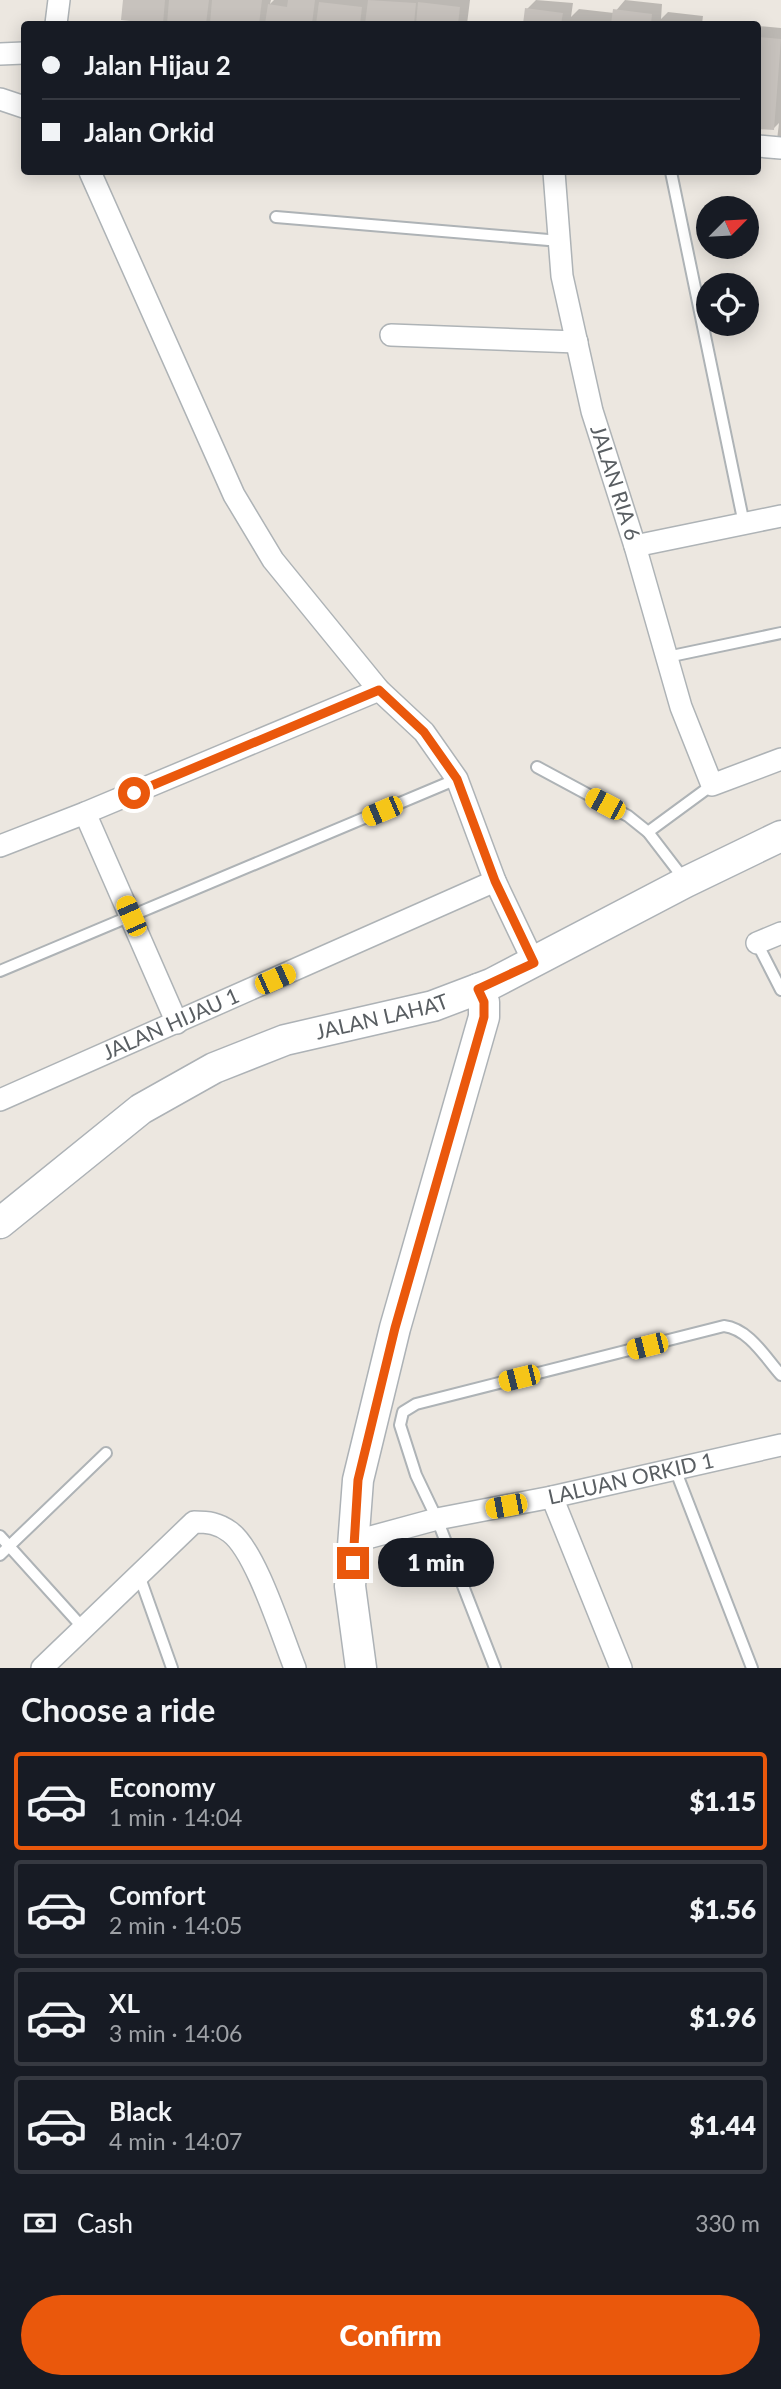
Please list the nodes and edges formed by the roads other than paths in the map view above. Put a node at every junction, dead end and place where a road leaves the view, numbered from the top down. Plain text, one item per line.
1 (60, 0) edge
2 (56, 21) edge
3 (0, 54) edge
4 (21, 54) edge
5 (0, 99) edge
6 (21, 106) edge
7 (761, 146) edge
8 (781, 148) edge
9 (91, 175) edge
10 (554, 175) edge
11 (672, 175) edge
12 (276, 217) dead end
13 (560, 241) junction
14 (391, 335) dead end
15 (577, 342) junction
16 (781, 516) edge
17 (744, 524) junction
18 (635, 546) junction
19 (781, 634) edge
20 (667, 657) junction
21 (379, 690) junction
22 (781, 759) edge
23 (537, 767) dead end
24 (457, 779) junction
25 (712, 785) junction
26 (85, 813) junction
27 (648, 832) junction
28 (781, 836) edge
29 (0, 846) edge
30 (495, 881) junction
31 (685, 882) junction
32 (131, 916) junction
33 (781, 933) edge
34 (757, 943) joint
35 (534, 963) junction
36 (0, 971) edge
37 (478, 989) junction
38 (781, 990) edge
39 (177, 1023) junction
40 (0, 1100) edge
41 (0, 1223) edge
42 (781, 1375) edge
43 (781, 1446) edge
44 (106, 1453) dead end
45 (675, 1469) junction
46 (552, 1497) junction
47 (437, 1519) junction
48 (0, 1535) edge
49 (356, 1541) junction
50 (10, 1546) junction
51 (0, 1555) edge
52 (139, 1575) junction
53 (84, 1629) junction
54 (44, 1667) edge
55 (172, 1668) edge
56 (295, 1668) edge
57 (361, 1668) edge
58 (495, 1668) edge
59 (621, 1668) edge
60 (752, 1668) edge

1 - 2 street
3 - 4 street
5 - 6 street
7 - 8 street
9 - 21 street
10 - 13 street, JALAN RIA 6
11 - 17 lane
12 - 13 lane
13 - 15 street, JALAN RIA 6
14 - 15 street
15 - 18 street, JALAN RIA 6
16 - 17 street
17 - 18 street
18 - 20 street, JALAN RIA 6
19 - 20 lane
20 - 25 street, JALAN RIA 6
21 - 24 street
21 - 26 street
22 - 25 street
23 - 27 lane
24 - 30 street
24 - 32 lane
25 - 27 lane
26 - 29 street
26 - 32 street
27 - 31 lane
28 - 31 main road, JALAN LAHAT
30 - 35 street
30 - 39 street, JALAN HIJAU 1
31 - 35 main road, JALAN LAHAT
32 - 36 lane
32 - 39 street
33 - 34 street
34 - 38 lane
35 - 37 main road, JALAN LAHAT
37 - 41 main road, JALAN LAHAT
37 - 49 main road
39 - 40 street, JALAN HIJAU 1
42 - 47 lane
43 - 45 street, LALUAN ORKID 1
44 - 50 lane
45 - 46 street, LALUAN ORKID 1
45 - 60 lane
46 - 47 street, LALUAN ORKID 1
46 - 59 street
47 - 49 street, LALUAN ORKID 1
47 - 58 lane
48 - 50 lane
49 - 57 main road
50 - 51 lane
50 - 53 lane
52 - 53 street
52 - 55 lane
52 - 56 street
53 - 54 street

